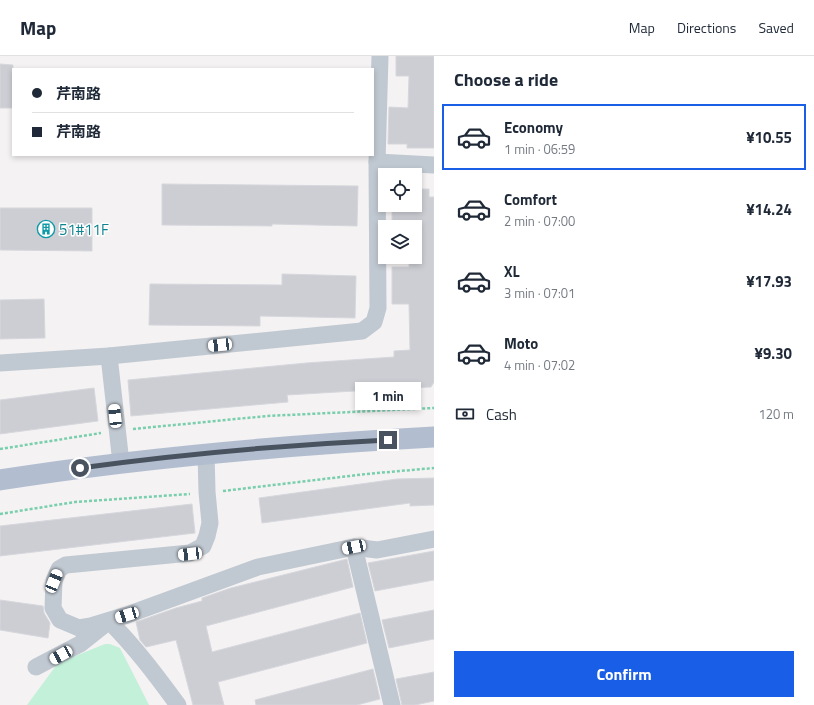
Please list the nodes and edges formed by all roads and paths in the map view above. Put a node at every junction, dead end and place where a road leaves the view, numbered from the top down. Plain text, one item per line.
1 (380, 56) edge
2 (376, 162) junction
3 (434, 165) edge
4 (109, 356) junction
5 (0, 363) edge
6 (434, 408) edge
7 (117, 431) junction
8 (434, 437) edge
9 (0, 449) edge
10 (206, 453) junction
11 (121, 462) junction
12 (0, 480) edge
13 (434, 539) edge
14 (354, 547) junction
15 (109, 621) junction
16 (36, 667) dead end
17 (178, 705) edge
18 (392, 705) edge

1 - 2 street
2 - 3 street
2 - 4 street
4 - 5 street
4 - 7 street
6 - 7 path
7 - 9 path
7 - 11 street
8 - 10 main road
10 - 11 main road
10 - 15 street
11 - 12 main road
13 - 14 street
14 - 15 street
14 - 18 street
15 - 16 street
15 - 17 street

